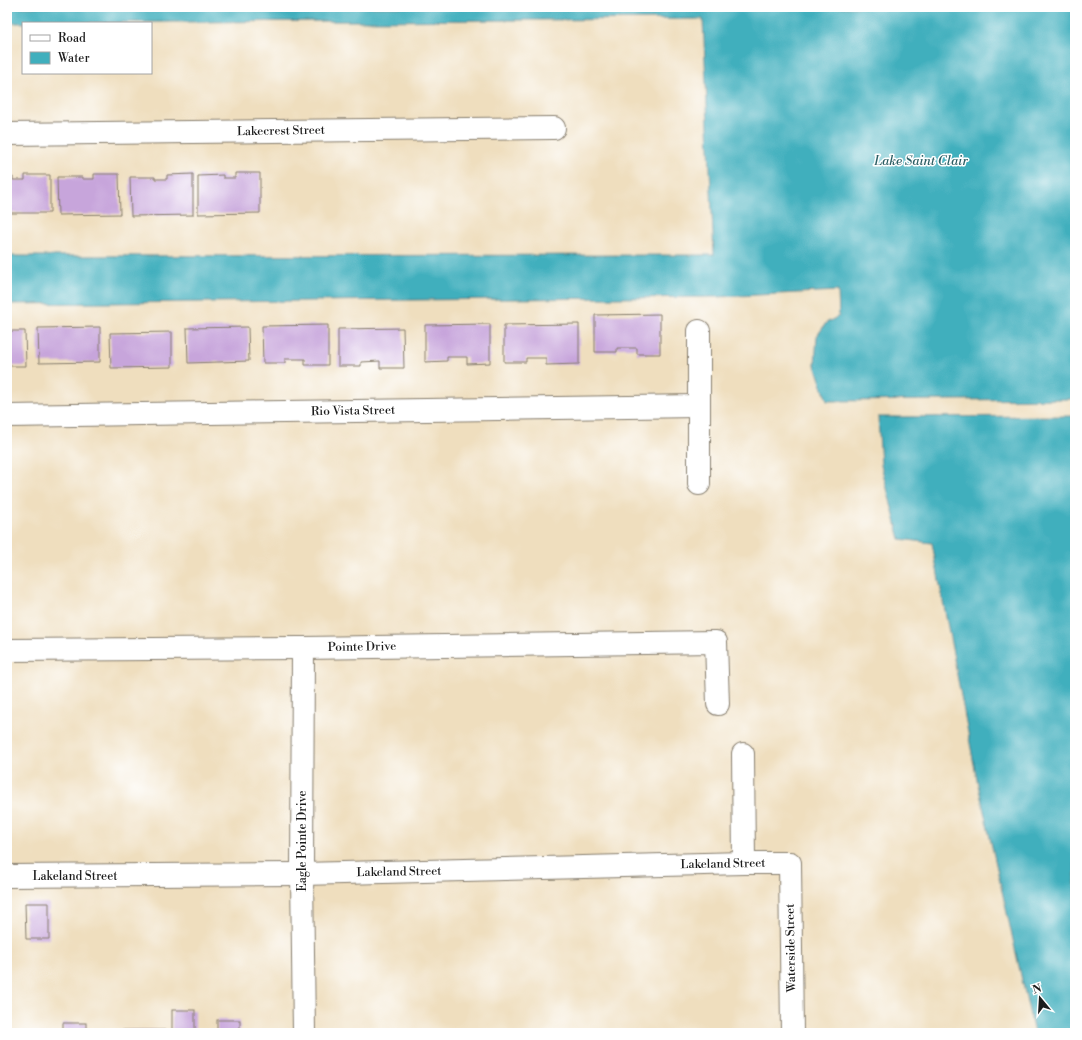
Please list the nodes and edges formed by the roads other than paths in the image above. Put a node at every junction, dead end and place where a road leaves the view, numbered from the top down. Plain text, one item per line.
1 (554, 128) dead end
2 (7, 134) edge
3 (699, 331) dead end
4 (699, 406) junction
5 (7, 416) edge
6 (699, 484) dead end
7 (303, 648) junction
8 (7, 650) edge
9 (718, 704) dead end
10 (743, 754) dead end
11 (744, 863) junction
12 (790, 863) joint
13 (302, 874) junction
14 (7, 876) edge
15 (304, 1033) edge
16 (792, 1033) edge

1 - 2 street, Lakecrest Street
3 - 4 street
4 - 5 street, Rio Vista Street
4 - 6 street
7 - 8 street, Pointe Drive
7 - 9 street, Pointe Drive
7 - 13 street, Eagle Pointe Drive
10 - 11 street
11 - 12 street, Lakeland Street
11 - 13 street, Lakeland Street
12 - 16 street, Waterside Street
13 - 14 street, Lakeland Street
13 - 15 street, Eagle Pointe Drive

